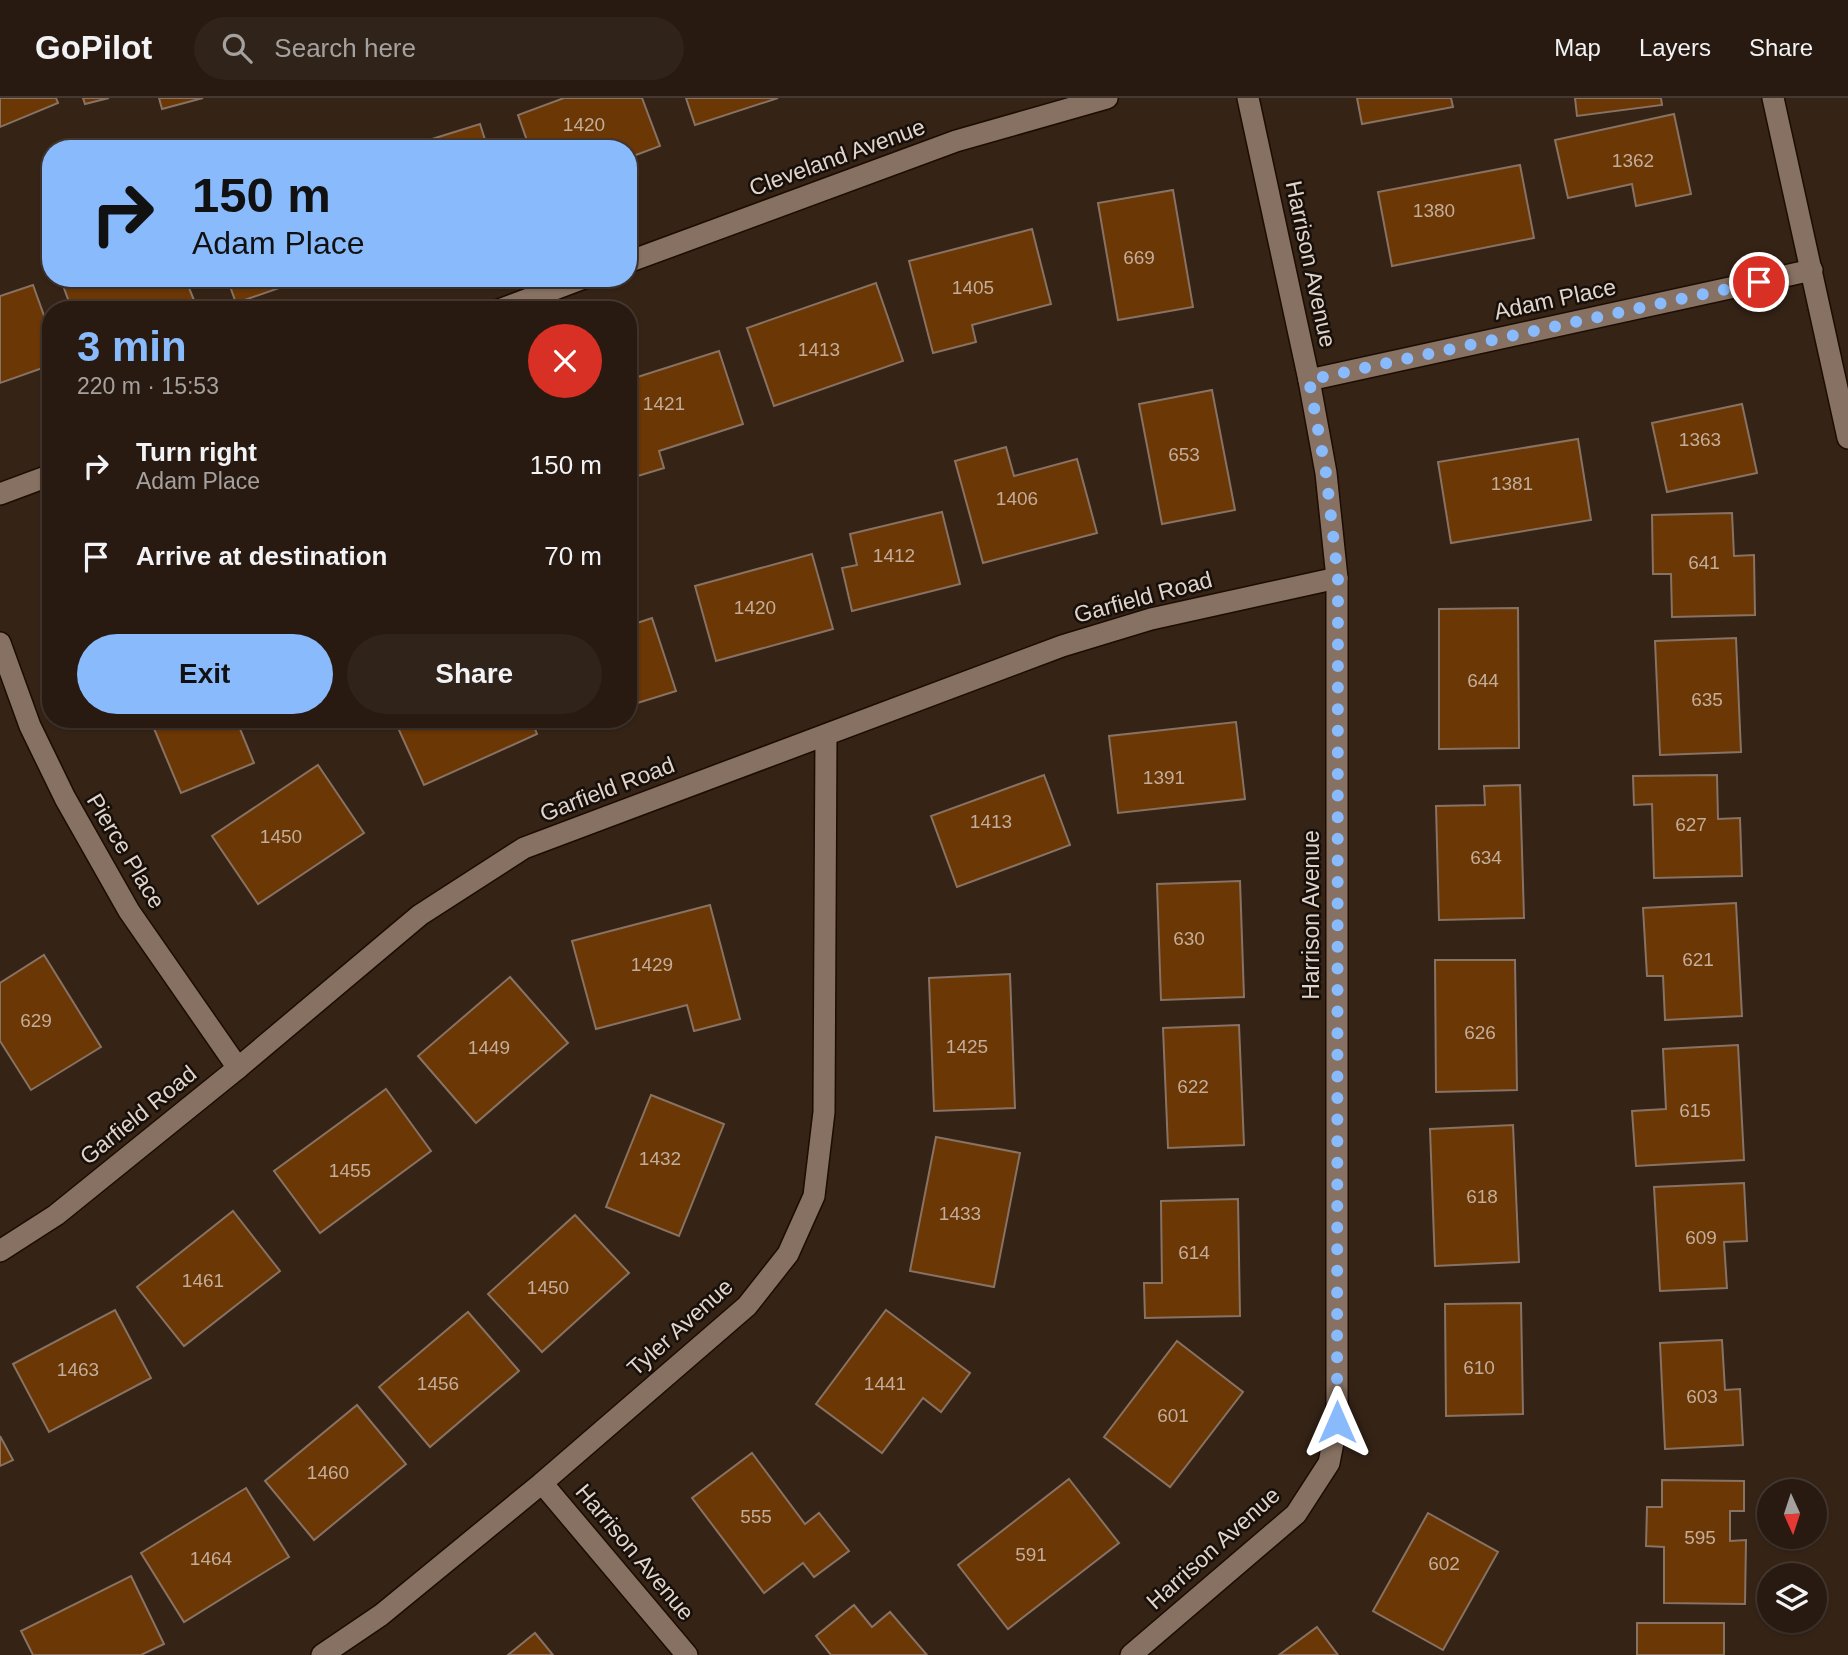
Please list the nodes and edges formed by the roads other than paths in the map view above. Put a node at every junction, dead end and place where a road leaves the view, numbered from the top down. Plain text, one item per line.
1 (1107, 98) edge
2 (1248, 98) edge
3 (1773, 98) edge
4 (637, 259) edge
5 (1812, 270) junction
6 (560, 287) edge
7 (523, 301) edge
8 (1309, 380) junction
9 (1848, 438) edge
10 (42, 478) edge
11 (0, 494) edge
12 (1338, 578) junction
13 (0, 643) edge
14 (826, 735) junction
15 (238, 1068) junction
16 (0, 1251) edge
17 (542, 1483) junction
18 (322, 1655) edge
19 (687, 1655) edge
20 (1131, 1655) edge

1 - 4 street, Cleveland Avenue
2 - 8 street, Harrison Avenue
3 - 5 street
5 - 8 street, Adam Place
5 - 9 street
6 - 7 street
8 - 12 street, Harrison Avenue
10 - 11 street
12 - 14 street, Garfield Road
12 - 20 street, Harrison Avenue
13 - 15 street, Pierce Place
14 - 15 street, Garfield Road
14 - 17 street, Tyler Avenue
15 - 16 street, Garfield Road
17 - 18 street, Tyler Avenue
17 - 19 street, Harrison Avenue

